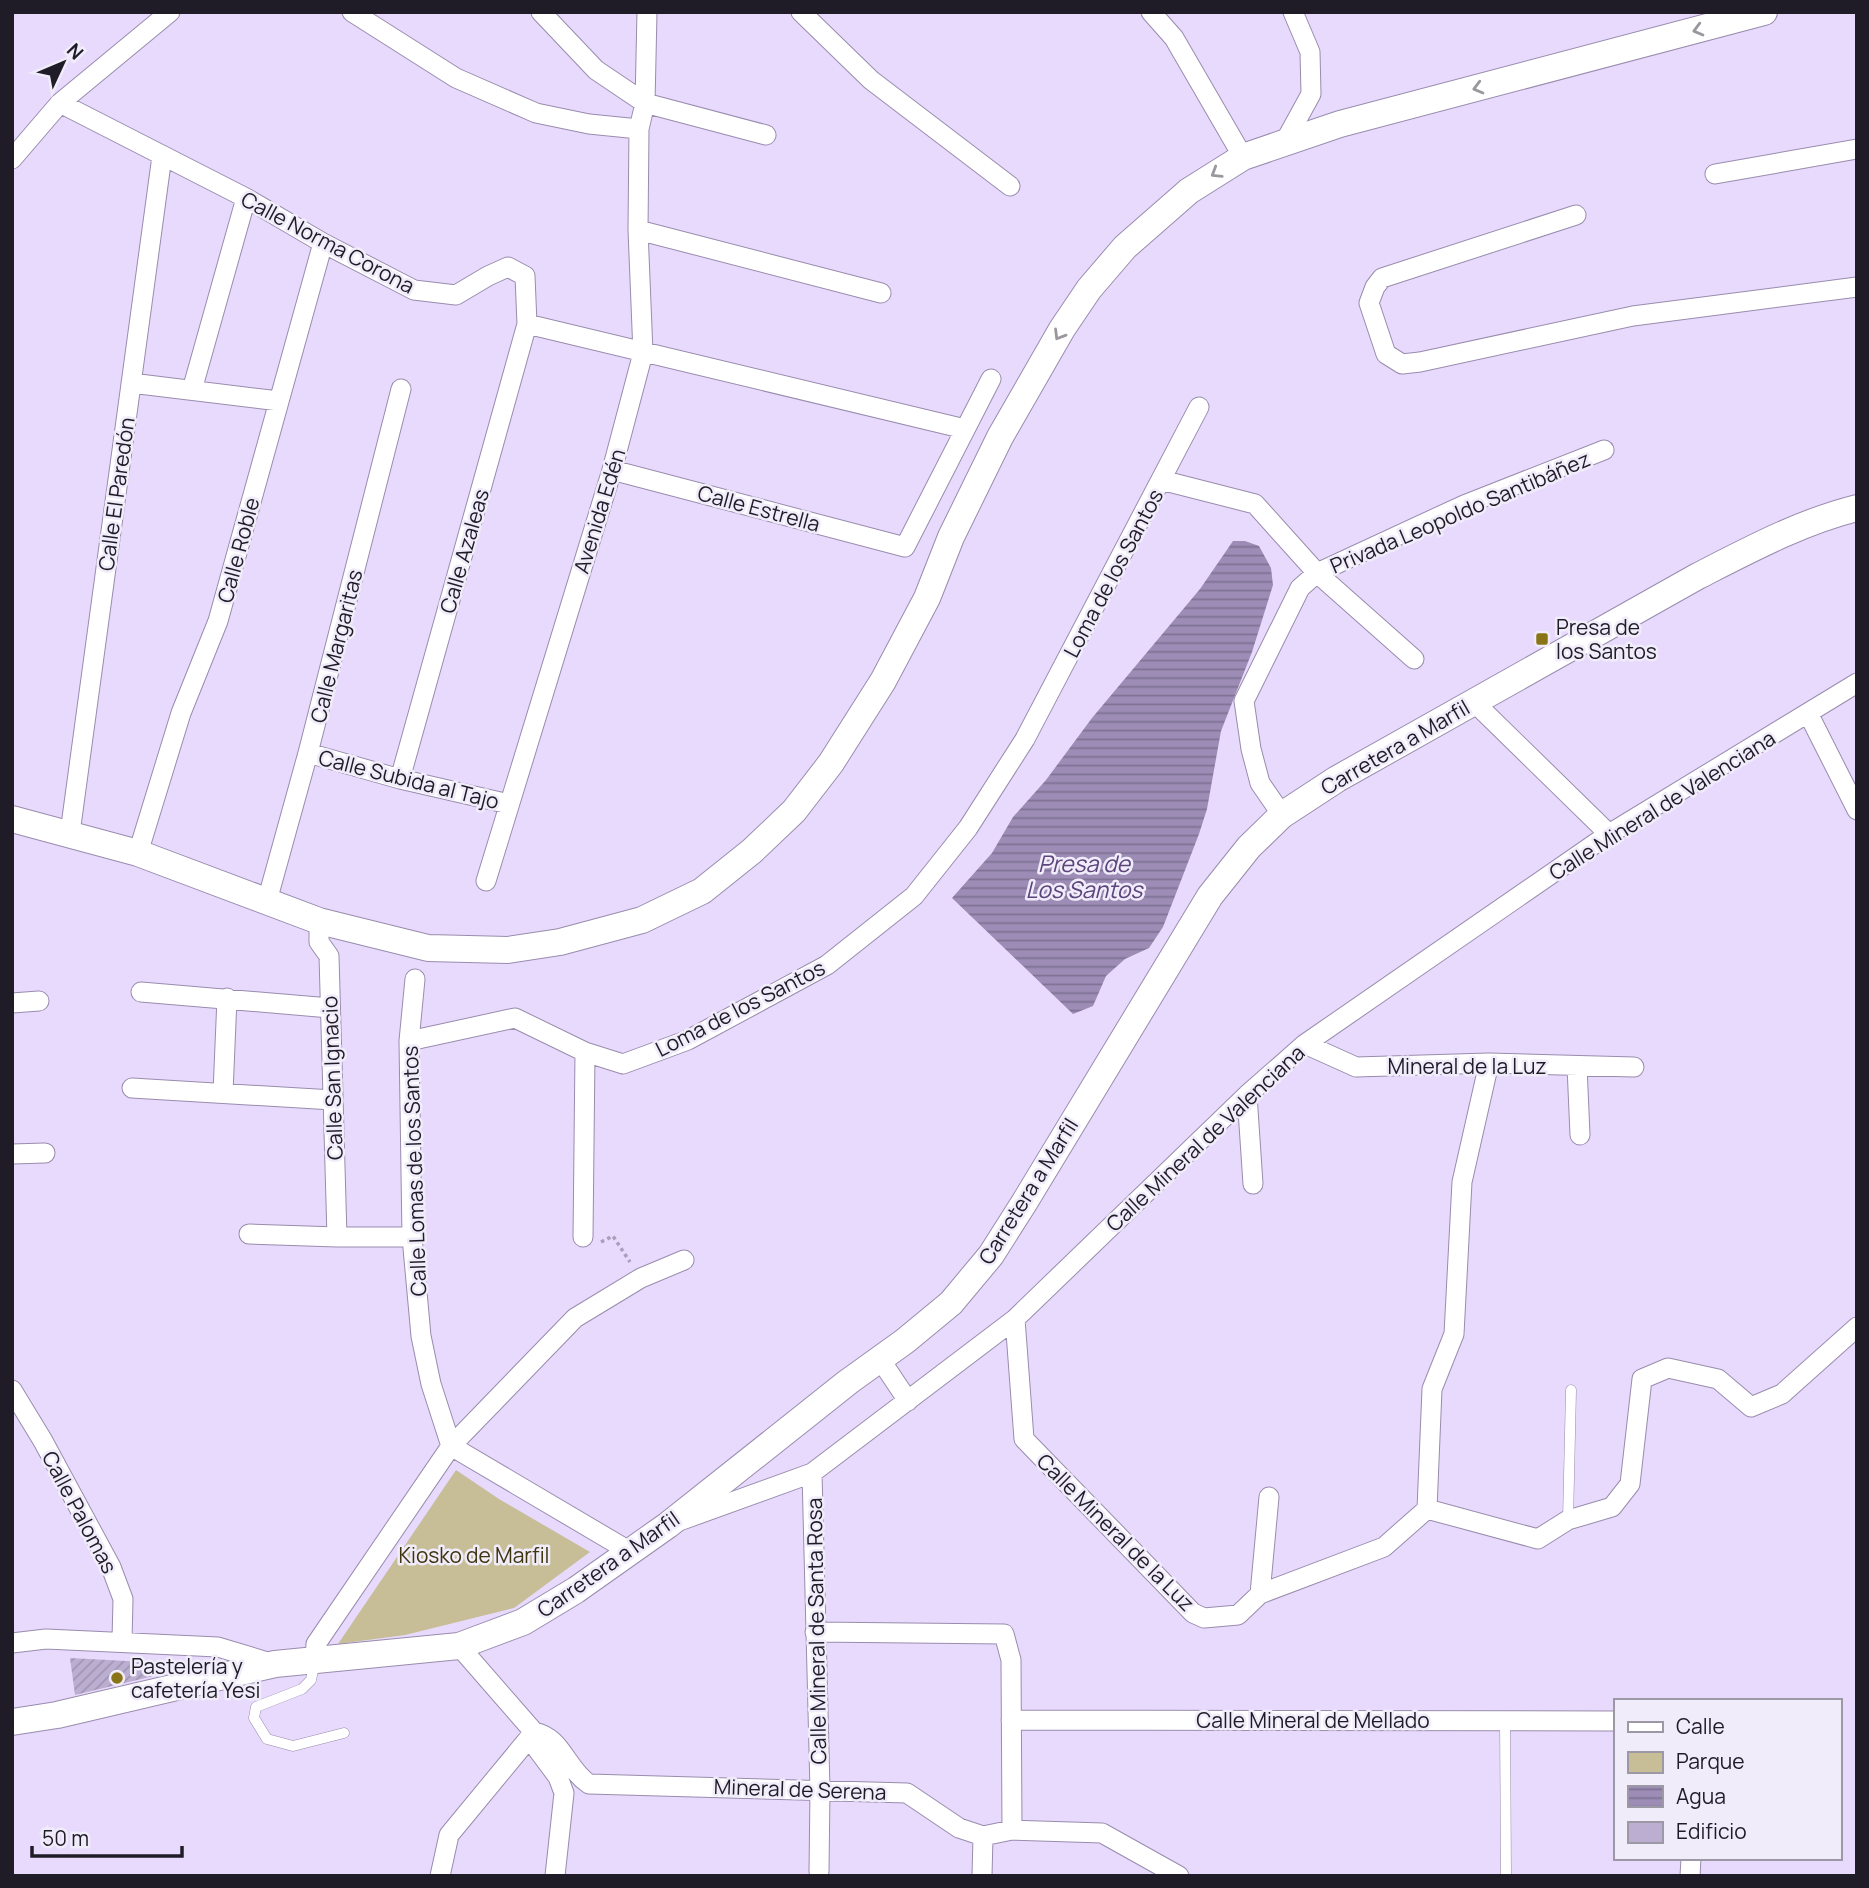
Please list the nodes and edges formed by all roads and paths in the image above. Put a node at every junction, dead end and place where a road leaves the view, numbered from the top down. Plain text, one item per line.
1 (170, 12) edge
2 (352, 12) edge
3 (541, 12) edge
4 (647, 12) edge
5 (801, 12) edge
6 (1151, 12) edge
7 (1293, 12) edge
8 (1764, 12) edge
9 (60, 103) junction
10 (645, 103) junction
11 (639, 130) junction
12 (766, 135) dead end
13 (1283, 145) junction
14 (1857, 149) edge
15 (162, 156) junction
16 (1243, 157) junction
17 (12, 159) edge
18 (1715, 174) dead end
19 (1010, 186) dead end
20 (246, 198) junction
21 (1576, 215) dead end
22 (638, 230) junction
23 (323, 243) junction
24 (1857, 287) edge
25 (881, 293) dead end
26 (527, 324) junction
27 (643, 353) junction
28 (990, 379) dead end
29 (131, 383) junction
30 (401, 389) dead end
31 (192, 390) junction
32 (279, 401) junction
33 (1199, 407) dead end
34 (965, 429) junction
35 (1604, 450) dead end
36 (612, 470) junction
37 (1161, 480) junction
38 (1857, 508) edge
39 (1317, 573) junction
40 (1414, 659) dead end
41 (1857, 684) edge
42 (1474, 702) junction
43 (1808, 713) junction
44 (308, 753) junction
45 (400, 779) junction
46 (509, 804) junction
47 (1857, 810) edge
48 (1282, 815) junction
49 (12, 819) edge
50 (69, 833) junction
51 (1609, 834) junction
52 (138, 853) junction
53 (486, 881) dead end
54 (267, 901) junction
55 (319, 921) junction
56 (415, 979) dead end
57 (141, 992) dead end
58 (227, 998) junction
59 (39, 1001) dead end
60 (12, 1003) edge
61 (330, 1008) junction
62 (409, 1041) junction
63 (1305, 1044) junction
64 (585, 1052) junction
65 (1489, 1063) junction
66 (1577, 1066) junction
67 (1634, 1067) dead end
68 (132, 1088) dead end
69 (223, 1093) junction
70 (1247, 1095) junction
71 (333, 1100) junction
72 (1580, 1135) dead end
73 (45, 1153) dead end
74 (12, 1154) edge
75 (1253, 1184) dead end
76 (249, 1234) dead end
77 (337, 1237) junction
78 (412, 1237) junction
79 (583, 1237) joint
80 (684, 1260) dead end
81 (641, 1278) junction
82 (1015, 1319) junction
83 (1857, 1327) edge
84 (880, 1359) junction
85 (1571, 1390) dead end
86 (12, 1391) edge
87 (908, 1401) junction
88 (452, 1446) junction
89 (813, 1473) junction
90 (1269, 1497) dead end
91 (1427, 1509) junction
92 (1568, 1521) junction
93 (668, 1525) junction
94 (629, 1551) junction
95 (1260, 1594) junction
96 (815, 1632) junction
97 (122, 1641) junction
98 (12, 1643) edge
99 (459, 1646) junction
100 (315, 1660) junction
101 (275, 1664) junction
102 (1011, 1720) junction
103 (1505, 1720) junction
104 (1614, 1721) edge
105 (12, 1722) edge
106 (344, 1733) dead end
107 (532, 1735) junction
108 (820, 1790) junction
109 (1012, 1830) junction
110 (982, 1836) junction
111 (819, 1872) dead end
112 (440, 1876) edge
113 (555, 1876) edge
114 (982, 1876) edge
115 (1179, 1876) edge
116 (1506, 1876) edge

1 - 9 street
2 - 11 street
3 - 10 street
4 - 10 street, Avenida Edén
5 - 19 street
6 - 16 street
7 - 13 street
8 -> 13 main road
9 - 15 street, Calle Norma Corona
9 - 17 street
10 - 11 street, Avenida Edén
10 - 12 street
11 - 22 street, Avenida Edén
13 - 16 main road
14 - 18 street
15 - 20 street, Calle Norma Corona
15 - 29 street, Calle El Paredón
16 -> 55 main road
20 - 23 street, Calle Norma Corona
20 - 31 street
21 - 24 street
22 - 25 street
22 - 27 street, Avenida Edén
23 - 26 street, Calle Norma Corona
23 - 32 street, Calle Roble
26 - 27 street
26 - 45 street, Calle Azaleas
27 - 34 street
27 - 36 street, Avenida Edén
28 - 34 street
29 - 31 street
29 - 50 street, Calle El Paredón
30 - 44 street, Calle Margaritas
31 - 32 street
32 - 52 street, Calle Roble
33 - 37 street, Loma de los Santos
34 - 36 street, Calle Estrella
35 - 39 street, Privada Leopoldo Santibáñez
36 - 46 street, Avenida Edén
37 - 39 street, Loma de los Santos
37 - 64 street, Loma de los Santos
38 - 42 main road, Carretera a Marfil
39 - 40 street, Loma de los Santos
39 - 48 street
41 - 43 street, Calle Mineral de Valenciana
42 - 48 main road, Carretera a Marfil
42 - 51 street
43 - 47 street
43 - 51 street, Calle Mineral de Valenciana
44 - 45 street, Calle Subida al Tajo
44 - 54 street, Calle Margaritas
45 - 46 street, Calle Subida al Tajo
46 - 53 street, Avenida Edén
48 - 84 main road, Carretera a Marfil
49 - 50 main road
50 - 52 main road
51 - 63 street, Calle Mineral de Valenciana
52 - 54 main road
54 - 55 main road
55 - 61 street, Calle San Ignacio
56 - 62 street, Calle Lomas de los Santos
57 - 58 street
58 - 61 street
58 - 69 street
59 - 60 street
61 - 71 street, Calle San Ignacio
62 - 64 street, Loma de los Santos
62 - 78 street, Calle Lomas de los Santos
63 - 65 street, Mineral de la Luz
63 - 70 street, Calle Mineral de Valenciana
64 - 79 street
65 - 66 street, Mineral de la Luz
65 - 91 street
66 - 67 street, Mineral de la Luz
66 - 72 street
68 - 69 street
69 - 71 street
70 - 75 street
70 - 82 street, Calle Mineral de Valenciana
71 - 77 street, Calle San Ignacio
73 - 74 street
76 - 77 street
77 - 78 street
78 - 88 street, Calle Lomas de los Santos
79 - 81 path
80 - 81 street
81 - 88 street
82 - 87 street, Calle Mineral de Valenciana
82 - 95 street, Calle Mineral de la Luz
83 - 92 street
84 - 87 street
84 - 93 main road, Carretera a Marfil
85 - 92 lane
86 - 97 street, Calle Palomas
87 - 89 street, Calle Mineral de Valenciana
88 - 94 street
88 - 100 street
89 - 93 street, Calle Mineral de Valenciana
89 - 96 street, Calle Mineral de Santa Rosa
90 - 95 street
91 - 92 street
91 - 95 street, Calle Mineral de la Luz
93 - 94 main road, Carretera a Marfil
94 - 99 main road, Carretera a Marfil
96 - 102 street
96 - 108 street, Calle Mineral de Santa Rosa
97 - 98 street
97 - 101 street
99 - 100 main road, Carretera a Marfil
99 - 107 street, Mineral de Serena
100 - 101 main road, Carretera a Marfil
100 - 106 lane
101 - 105 main road, Carretera a Marfil
102 - 103 street, Calle Mineral de Mellado
102 - 109 street
103 - 104 street, Calle Mineral de Mellado
103 - 116 lane
107 - 108 street, Mineral de Serena
107 - 112 street
107 - 113 street
108 - 110 street, Mineral de Serena
108 - 111 street, Calle Mineral de Santa Rosa
109 - 110 street
109 - 115 street
110 - 114 street

